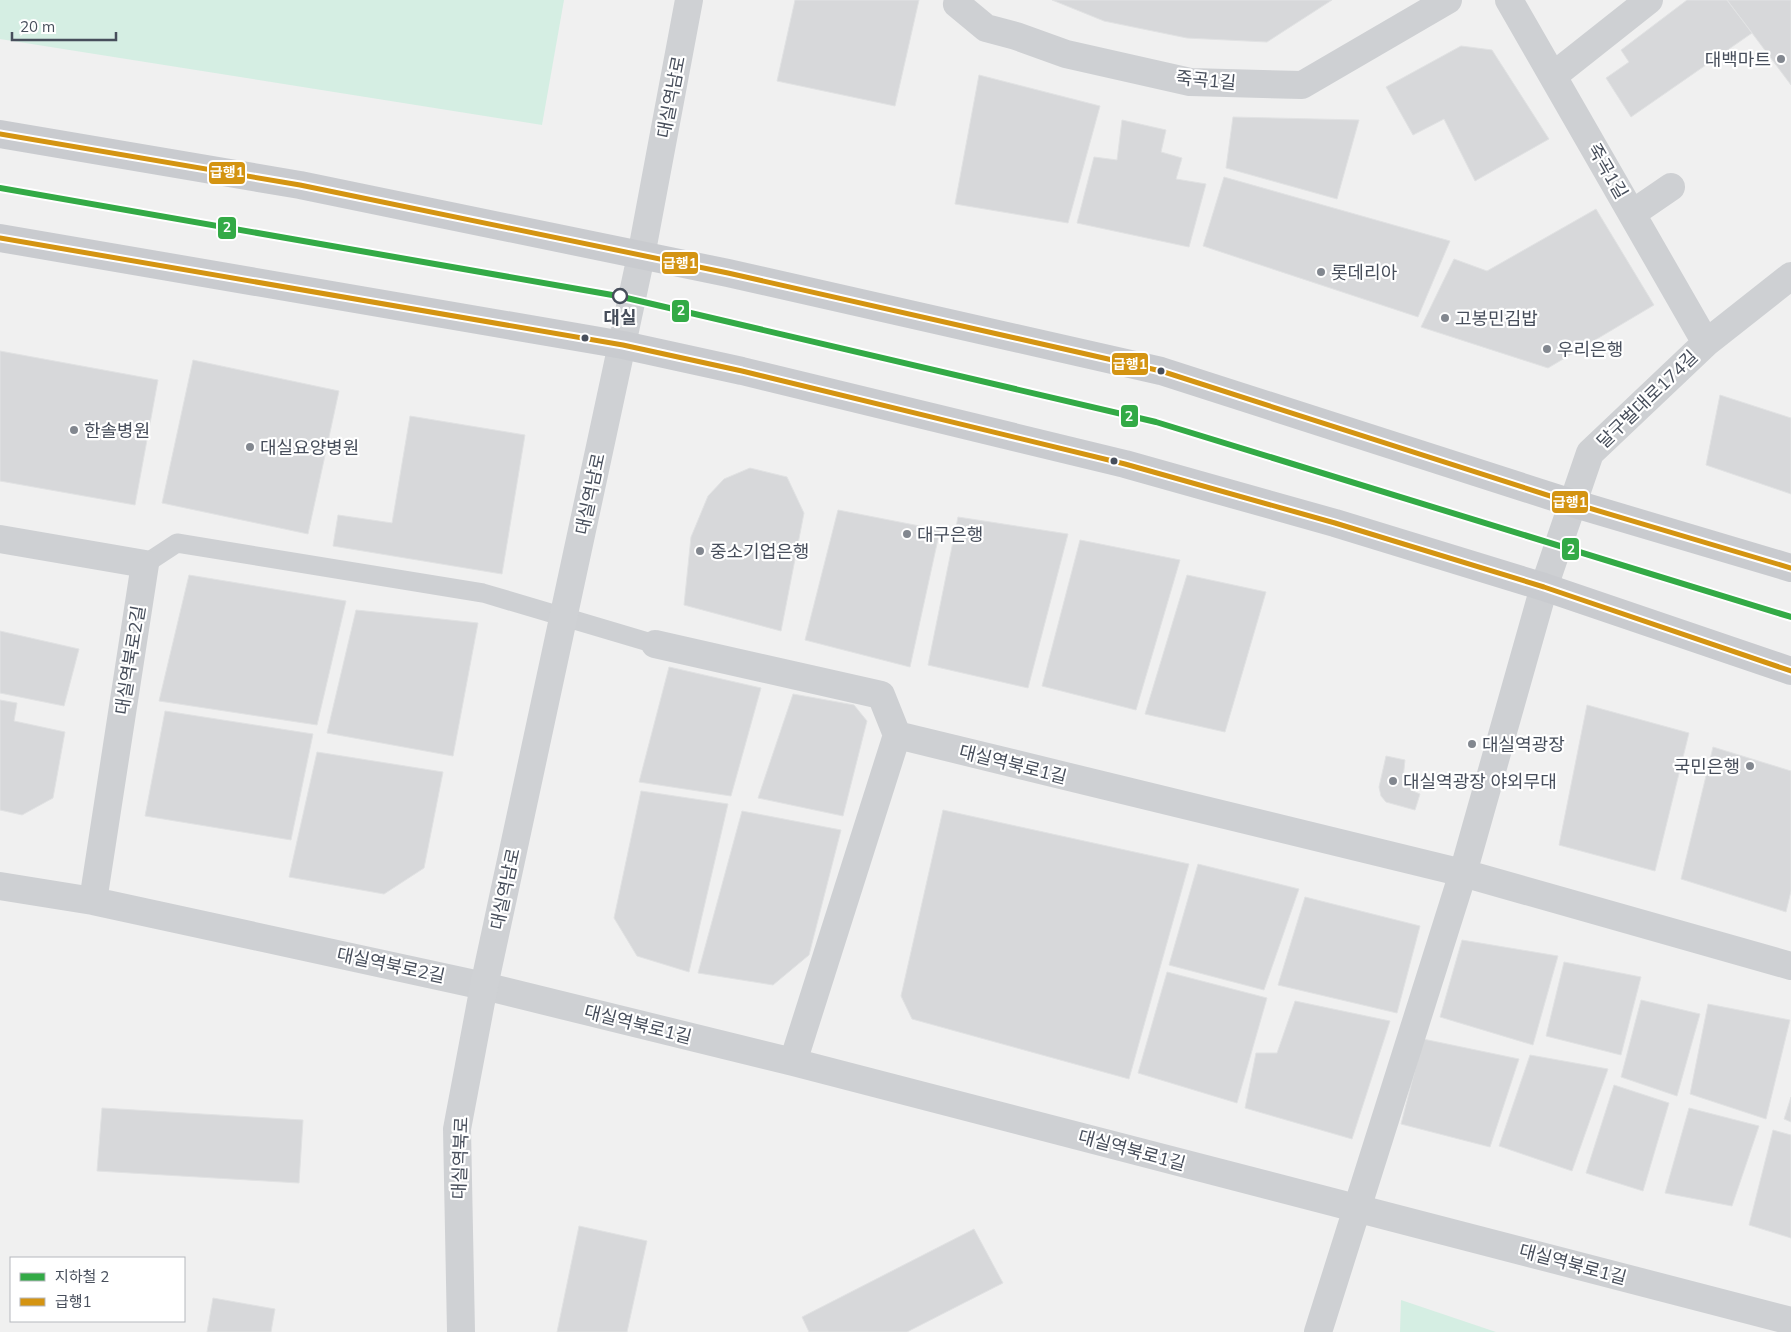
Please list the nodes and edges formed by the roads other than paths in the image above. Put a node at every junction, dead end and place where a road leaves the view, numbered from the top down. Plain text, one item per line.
1 (689, 0) edge
2 (1448, 0) edge
3 (1509, 0) edge
4 (1649, 0) edge
5 (958, 2) edge
6 (1554, 76) junction
7 (0, 134) edge
8 (1672, 187) dead end
9 (1633, 213) junction
10 (0, 238) edge
11 (641, 256) junction
12 (1791, 276) edge
13 (1706, 342) junction
14 (623, 345) junction
15 (1572, 503) junction
16 (0, 539) edge
17 (145, 564) junction
18 (1791, 568) edge
19 (1544, 587) junction
20 (563, 618) junction
21 (655, 644) joint
22 (1791, 671) edge
23 (897, 735) junction
24 (1463, 873) junction
25 (0, 886) edge
26 (93, 901) junction
27 (1791, 966) edge
28 (484, 986) junction
29 (793, 1062) junction
30 (1355, 1208) junction
31 (1791, 1321) edge
32 (461, 1332) edge
33 (1318, 1332) edge

1 - 11 street, 대실역남로
2 - 5 street, 죽곡1길
3 - 6 street, 죽곡1길
4 - 6 street
6 - 9 street, 죽곡1길
7 - 11 main road
8 - 9 street
9 - 13 street, 죽곡1길
10 - 14 main road
11 - 14 street, 대실역남로
11 - 15 main road
12 - 13 street, 달구벌대로174길
13 - 15 street, 달구벌대로174길
14 - 19 main road
14 - 20 street, 대실역남로
15 - 18 main road
15 - 19 street, 달구벌대로174길
16 - 17 street
17 - 20 lane
17 - 26 street, 대실역북로2길
19 - 22 main road
19 - 24 street, 달구벌대로174길
20 - 21 lane
20 - 28 street, 대실역남로
21 - 23 street
23 - 24 street, 대실역북로1길
23 - 29 street
24 - 27 street, 대실역북로1길
24 - 30 street
25 - 26 street, 대실역북로2길
26 - 28 street, 대실역북로2길
28 - 29 street, 대실역북로1길
28 - 32 street, 대실역북로
29 - 30 street, 대실역북로1길
30 - 31 street, 대실역북로1길
30 - 33 street

